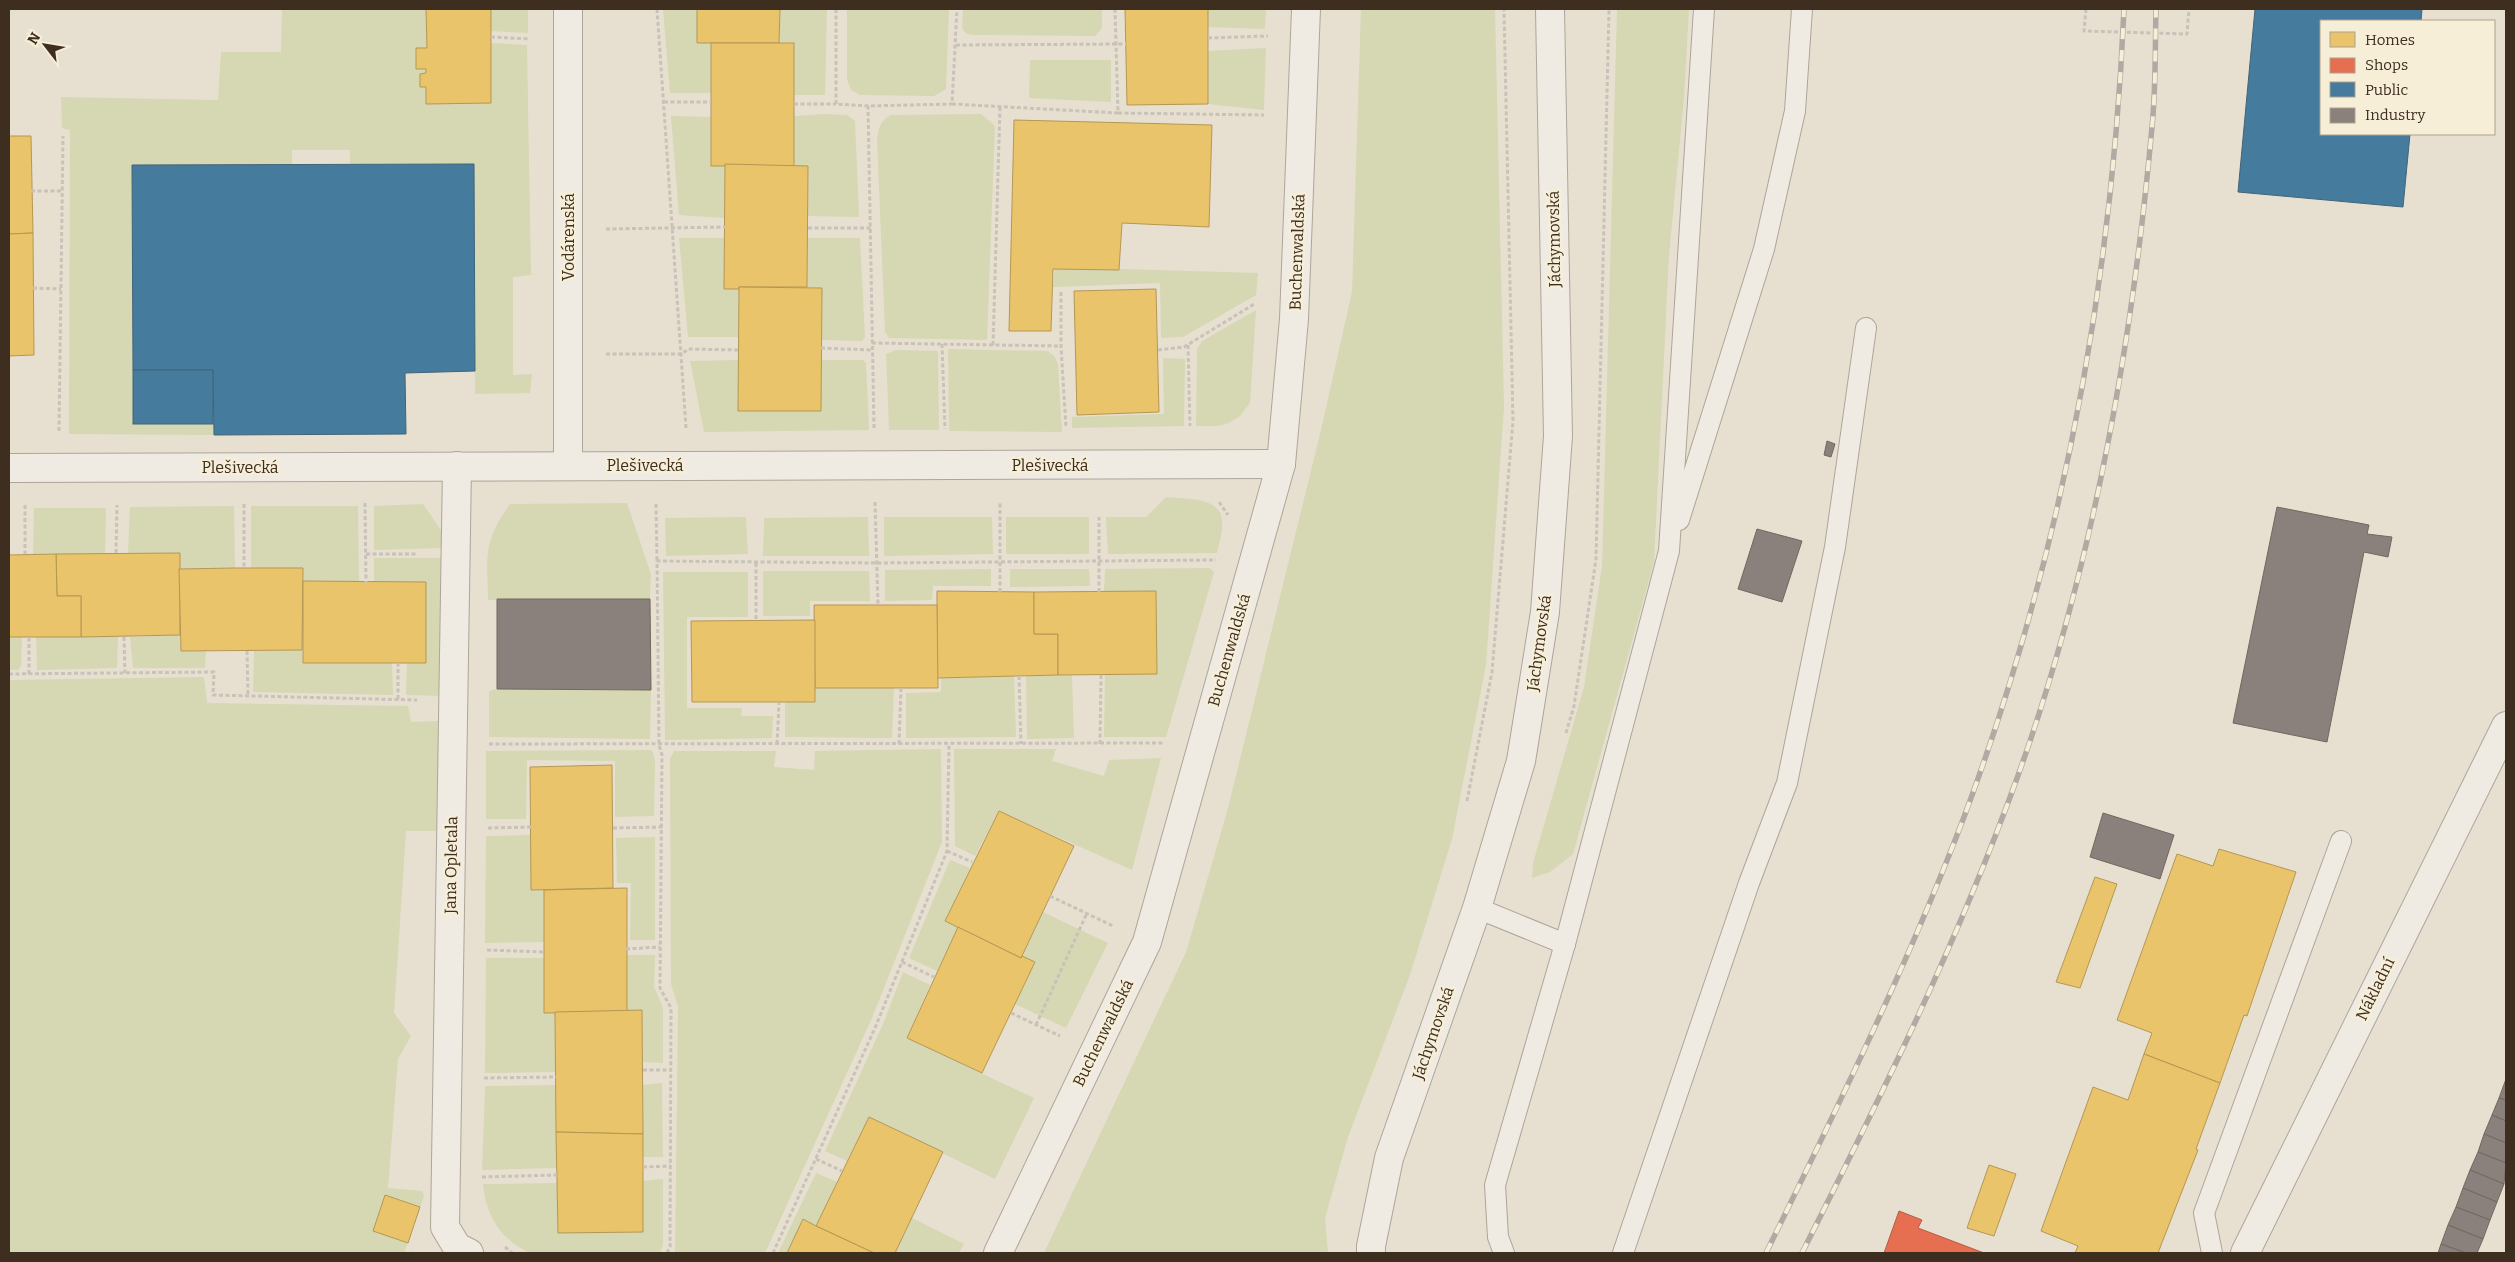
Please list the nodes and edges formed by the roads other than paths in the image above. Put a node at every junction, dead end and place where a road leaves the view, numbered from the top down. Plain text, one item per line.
1 (568, 9) edge
2 (1306, 9) edge
3 (1550, 9) edge
4 (1704, 9) edge
5 (1802, 9) edge
6 (1866, 328) dead end
7 (1281, 464) junction
8 (568, 465) junction
9 (457, 466) junction
10 (9, 468) edge
11 (1669, 551) junction
12 (2506, 726) edge
13 (2340, 841) dead end
14 (1477, 908) junction
15 (1565, 944) junction
16 (469, 1253) edge
17 (998, 1253) edge
18 (1371, 1253) edge
19 (1504, 1253) edge
20 (1623, 1253) edge
21 (2212, 1253) edge
22 (2244, 1253) edge

1 - 8 street, Vodárenská
2 - 7 street, Buchenwaldská
3 - 14 street, Jáchymovská
4 - 11 lane
5 - 11 lane
6 - 20 lane
7 - 8 street, Plešivecká
7 - 17 street, Buchenwaldská
8 - 9 street, Plešivecká
9 - 10 street, Plešivecká
9 - 16 street, Jana Opletala
11 - 15 lane
12 - 22 street, Nákladní
13 - 21 lane
14 - 15 lane
14 - 18 street, Jáchymovská
15 - 19 lane

